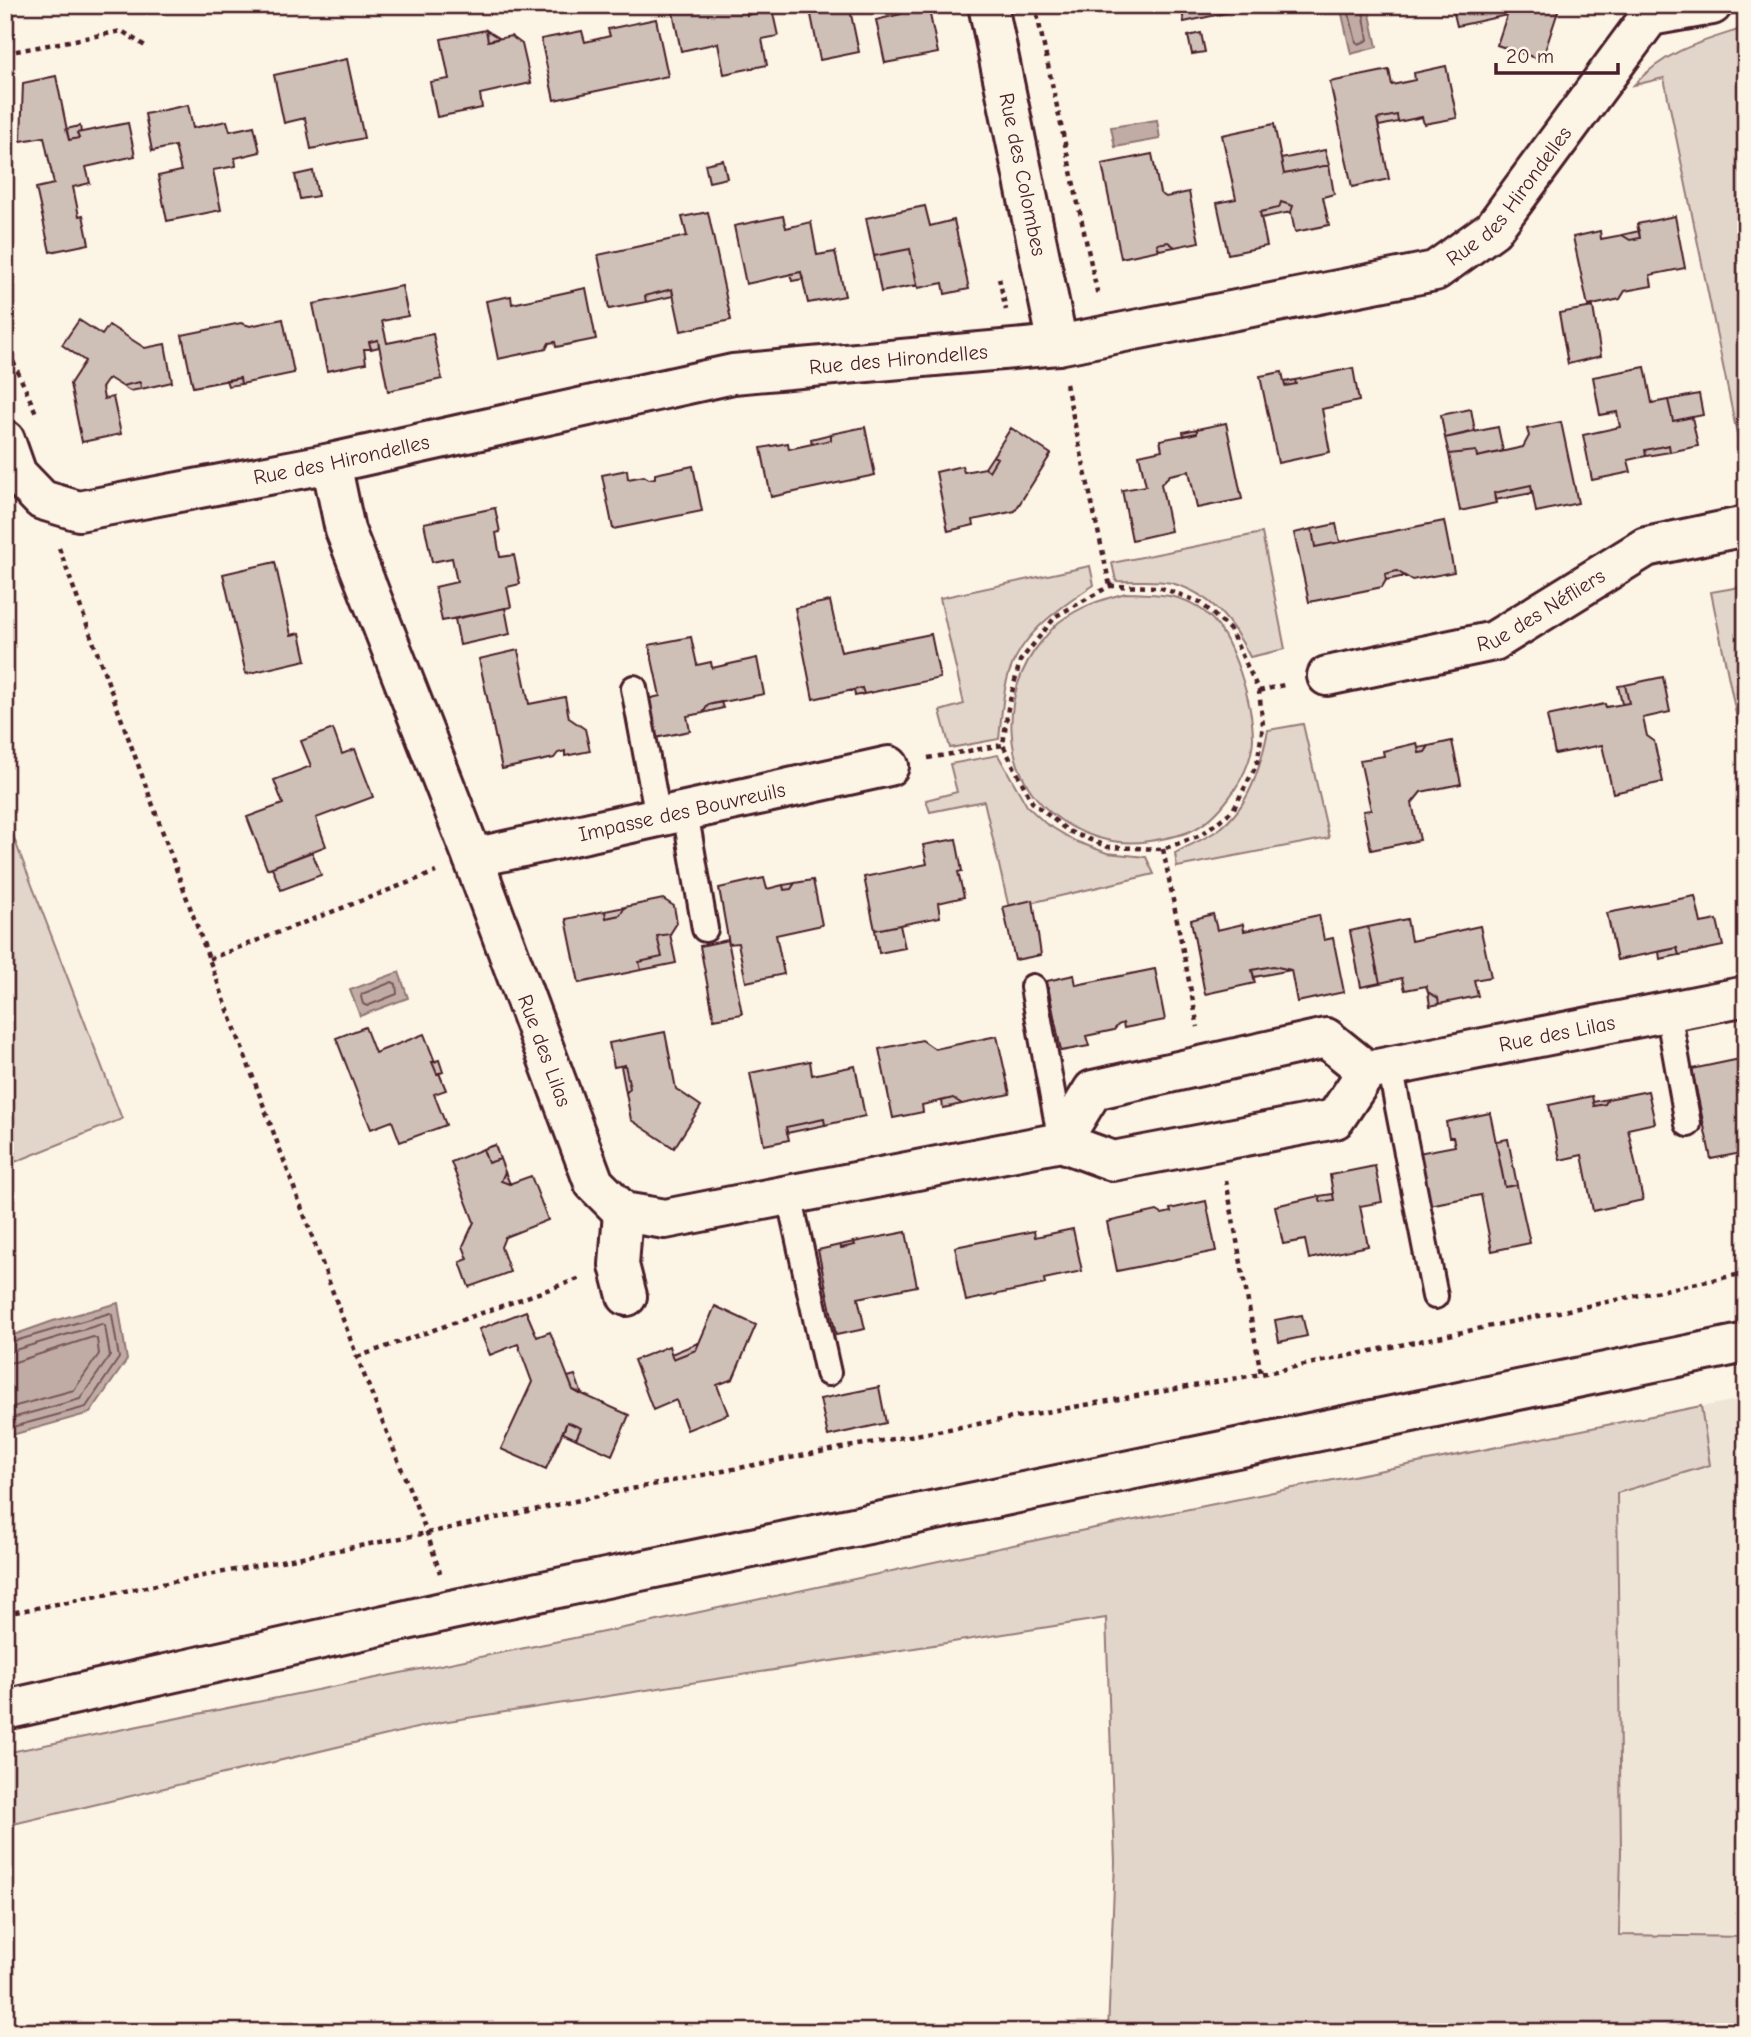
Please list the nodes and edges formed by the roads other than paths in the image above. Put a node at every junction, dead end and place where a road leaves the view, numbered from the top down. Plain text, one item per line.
1 (988, 5) edge
2 (1712, 5) edge
3 (1649, 11) edge
4 (1058, 345) junction
5 (5, 440) edge
6 (331, 463) junction
7 (1746, 526) edge
8 (1327, 676) dead end
9 (634, 688) dead end
10 (889, 766) road end
11 (672, 814) junction
12 (473, 858) junction
13 (705, 929) dead end
14 (1033, 987) dead end
15 (1746, 996) edge
16 (1668, 1011) junction
17 (1378, 1068) junction
18 (1688, 1124) dead end
19 (1061, 1142) junction
20 (789, 1195) junction
21 (623, 1212) junction
22 (623, 1280) road end
23 (1435, 1296) dead end
24 (1746, 1343) edge
25 (828, 1373) dead end
26 (64, 1696) junction
27 (5, 1704) edge
28 (5, 1710) edge

1 - 4 street, Rue des Colombes
2 - 3 street, Rue des Hirondelles
3 - 4 street, Rue des Hirondelles
4 - 6 street, Rue des Hirondelles
5 - 6 street, Rue des Hirondelles
6 - 12 street, Rue des Lilas
7 - 8 street, Rue des Néfliers
9 - 11 lane
10 - 11 street, Impasse des Bouvreuils
11 - 12 street, Impasse des Bouvreuils
11 - 13 lane
12 - 21 street, Rue des Lilas
14 - 19 lane
15 - 16 street, Rue des Lilas
16 - 17 street, Rue des Lilas
16 - 18 lane
17 - 19 street
17 - 19 street
17 - 23 lane
19 - 20 street
20 - 21 street
20 - 25 lane
21 - 22 street
24 - 26 street
26 - 27 street
26 - 28 street

